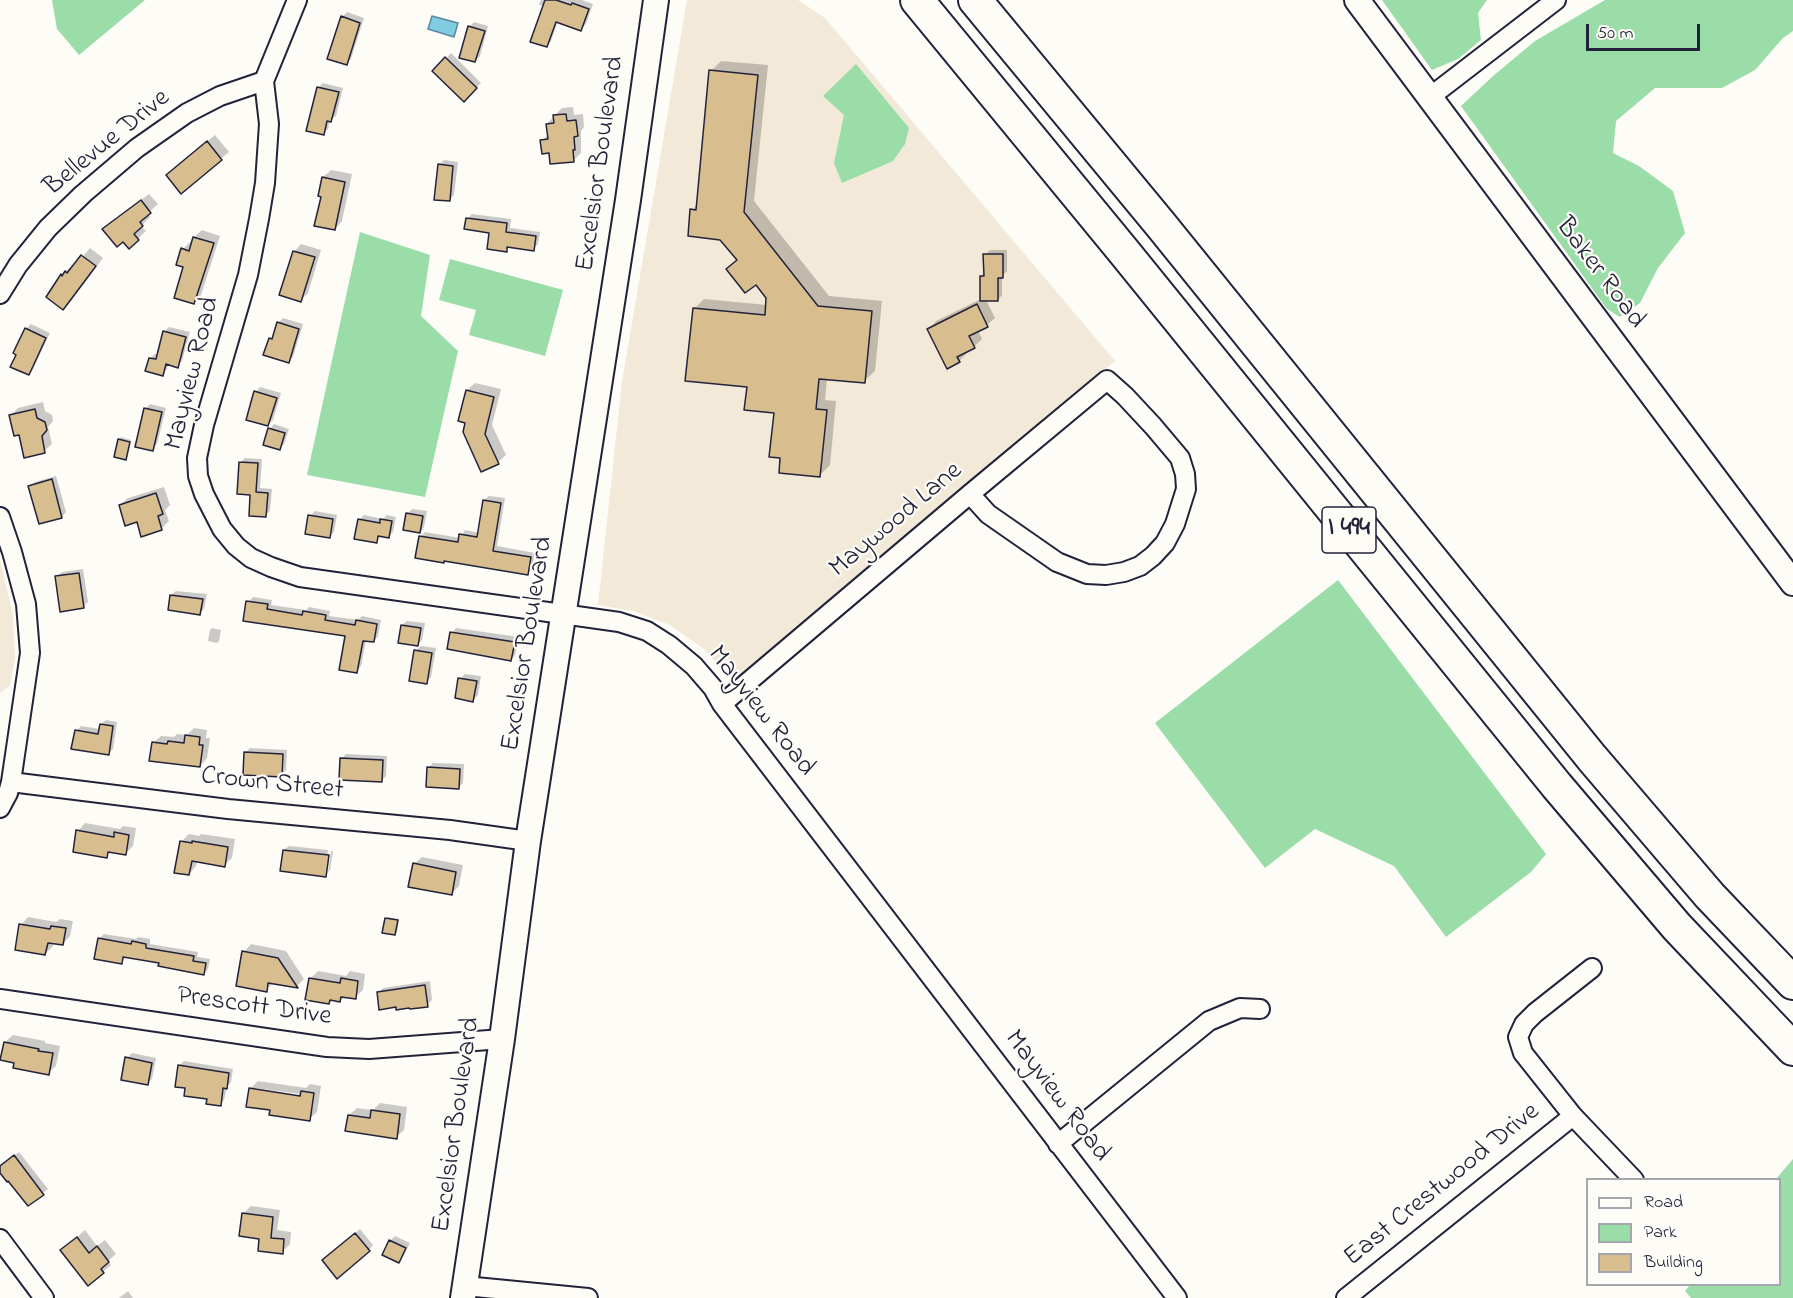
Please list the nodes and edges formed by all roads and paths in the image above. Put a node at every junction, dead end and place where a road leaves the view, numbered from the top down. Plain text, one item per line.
1 (297, 0) edge
2 (656, 0) edge
3 (917, 0) edge
4 (975, 0) edge
5 (1357, 0) edge
6 (1557, 0) edge
7 (264, 81) junction
8 (1430, 97) junction
9 (0, 294) edge
10 (970, 494) junction
11 (0, 517) edge
12 (1793, 583) edge
13 (564, 614) junction
14 (722, 704) junction
15 (11, 782) junction
16 (0, 808) edge
17 (528, 841) junction
18 (1592, 968) dead end
19 (1793, 983) edge
20 (0, 999) edge
21 (1260, 1009) dead end
22 (502, 1039) junction
23 (1793, 1049) edge
24 (1573, 1116) junction
25 (1058, 1144) junction
26 (1633, 1178) edge
27 (0, 1239) edge
28 (464, 1292) edge
29 (44, 1298) edge
30 (588, 1298) edge
31 (1177, 1298) edge
32 (1347, 1298) edge

1 - 7 street
2 - 13 main road, Excelsior Boulevard
3 - 23 highway, I 494
4 - 19 highway, I 494
5 - 8 main road, Baker Road
6 - 8 street
7 - 9 street, Bellevue Drive
7 - 13 street, Mayview Road
8 - 12 main road, Baker Road
10 - 10 street, Maywood Lane
10 - 14 street, Maywood Lane
11 - 15 street
13 - 14 street, Mayview Road
13 - 17 main road, Excelsior Boulevard
14 - 25 street, Mayview Road
15 - 16 street
15 - 17 street, Crown Street
17 - 22 main road, Excelsior Boulevard
18 - 24 street
20 - 22 street, Prescott Drive
21 - 25 street
22 - 28 main road, Excelsior Boulevard
24 - 26 street
24 - 32 street, East Crestwood Drive
25 - 31 street, Mayview Road
27 - 29 street
28 - 30 street

